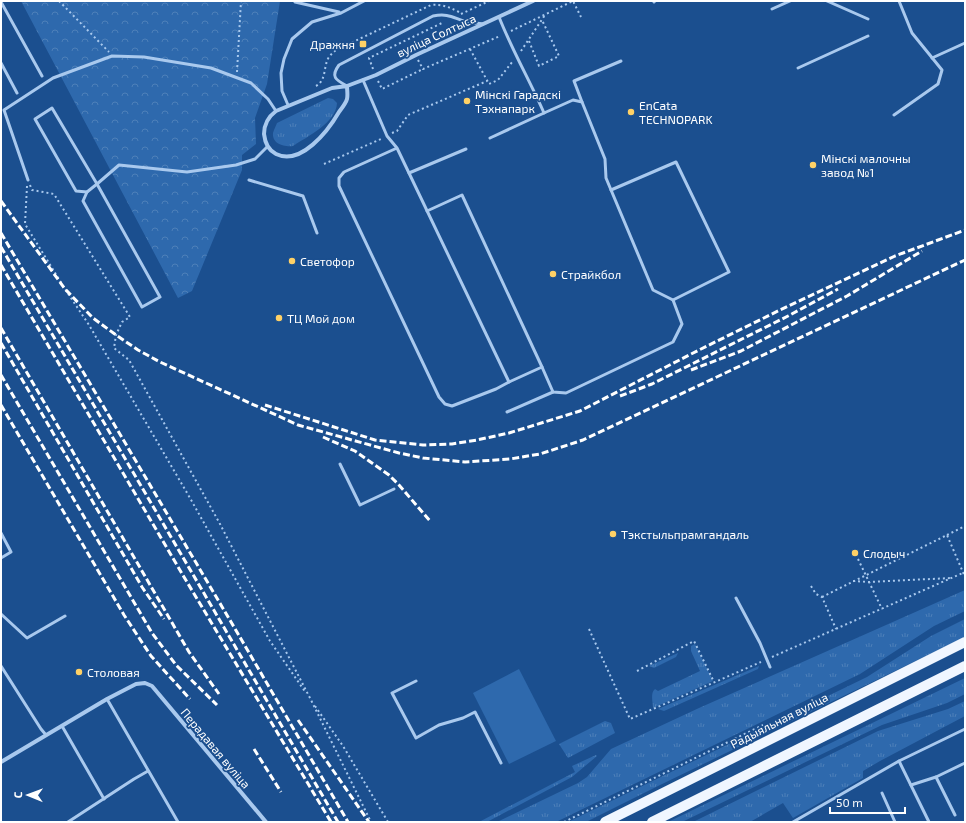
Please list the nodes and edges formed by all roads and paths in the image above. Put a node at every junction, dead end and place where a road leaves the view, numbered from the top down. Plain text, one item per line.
1 (59, 1) edge
2 (241, 1) edge
3 (364, 1) edge
4 (489, 1) edge
5 (534, 1) edge
6 (790, 1) edge
7 (827, 1) edge
8 (898, 1) edge
9 (1, 2) edge
10 (295, 2) dead end
11 (359, 2) edge
12 (772, 9) dead end
13 (341, 13) junction
14 (546, 14) dead end
15 (455, 17) junction
16 (499, 17) junction
17 (868, 19) dead end
18 (542, 20) junction
19 (483, 24) junction
20 (868, 36) dead end
21 (528, 41) junction
22 (965, 43) edge
23 (470, 49) dead end
24 (112, 56) junction
25 (517, 56) junction
26 (932, 58) junction
27 (621, 61) dead end
28 (1, 63) edge
29 (798, 68) dead end
30 (423, 69) dead end
31 (376, 75) junction
32 (42, 76) dead end
33 (236, 77) junction
34 (363, 80) junction
35 (487, 81) junction
36 (347, 86) junction
37 (17, 93) dead end
38 (582, 102) junction
39 (288, 105) junction
40 (276, 111) junction
41 (544, 114) junction
42 (894, 115) dead end
43 (387, 136) junction
44 (490, 138) dead end
45 (267, 147) junction
46 (397, 148) junction
47 (466, 149) dead end
48 (324, 164) dead end
49 (409, 173) junction
50 (28, 180) junction
51 (249, 180) dead end
52 (97, 184) junction
53 (611, 190) junction
54 (87, 192) junction
55 (427, 211) junction
56 (317, 233) dead end
57 (673, 300) junction
58 (542, 367) junction
59 (509, 382) junction
60 (553, 392) junction
61 (506, 412) dead end
62 (340, 464) dead end
63 (394, 489) dead end
64 (965, 526) edge
65 (1, 533) edge
66 (946, 535) junction
67 (1, 558) edge
68 (858, 559) dead end
69 (866, 575) junction
70 (965, 577) edge
71 (952, 578) dead end
72 (853, 581) junction
73 (869, 582) junction
74 (811, 586) dead end
75 (822, 597) junction
76 (736, 598) dead end
77 (882, 609) dead end
78 (1, 614) edge
79 (65, 616) dead end
80 (836, 629) dead end
81 (965, 642) edge
82 (1, 666) edge
83 (965, 666) edge
84 (770, 667) dead end
85 (637, 671) dead end
86 (416, 681) dead end
87 (714, 683) dead end
88 (107, 699) junction
89 (311, 700) junction
90 (763, 725) dead end
91 (62, 726) junction
92 (965, 729) edge
93 (46, 735) junction
94 (1, 762) edge
95 (899, 762) junction
96 (501, 763) dead end
97 (965, 763) edge
98 (148, 771) junction
99 (936, 777) junction
100 (911, 785) junction
101 (882, 793) dead end
102 (104, 799) junction
103 (955, 815) dead end
104 (68, 822) edge
105 (178, 822) edge
106 (266, 822) edge
107 (371, 822) edge
108 (388, 822) edge
109 (564, 822) edge
110 (605, 822) edge
111 (652, 822) edge
112 (793, 822) edge
113 (895, 822) edge
114 (929, 822) edge

1 - 24 path
2 - 33 path
3 - 11 lane
4 - 15 path
5 - 16 street, вуліца Солтыса
6 - 12 lane
7 - 17 lane
8 - 26 lane
9 - 32 lane
10 - 13 lane
11 - 13 lane
13 - 39 lane
14 - 18 path
15 - 19 lane
15 - 31 path
15 - 36 lane
16 - 19 street, вуліца Солтыса
16 - 25 lane
18 - 21 path
18 - 21 path
19 - 31 street, вуліца Солтыса
20 - 29 lane
21 - 25 path
22 - 26 lane
23 - 35 path
24 - 33 lane
24 - 50 lane
25 - 35 path
25 - 41 lane
26 - 42 lane
27 - 38 lane
28 - 37 lane
30 - 31 path
31 - 34 street, вуліца Солтыса
33 - 40 lane
34 - 36 street, вуліца Солтыса
34 - 43 lane
35 - 43 path
36 - 39 street, вуліца Солтыса
36 - 45 street
38 - 41 lane
38 - 53 lane
39 - 40 street, вуліца Солтыса
40 - 45 street, вуліца Солтыса
41 - 44 lane
43 - 46 lane
43 - 48 path
45 - 52 lane
46 - 49 lane
46 - 59 lane
47 - 49 lane
49 - 55 lane
50 - 89 path
50 - 89 path
51 - 56 lane
52 - 54 lane
52 - 54 lane
52 - 54 lane
53 - 57 lane
53 - 57 lane
55 - 58 lane
55 - 59 lane
57 - 60 lane
58 - 59 lane
58 - 60 lane
60 - 61 lane
62 - 63 lane
64 - 66 path
65 - 67 lane
66 - 69 path
66 - 70 path
68 - 69 path
69 - 72 path
69 - 73 path
71 - 73 path
72 - 73 path
72 - 75 path
73 - 77 path
74 - 75 path
75 - 80 path
76 - 84 lane
78 - 79 lane
81 - 110 main road, Радыяльная вуліца
82 - 93 lane
83 - 111 main road
85 - 87 path
86 - 96 lane
88 - 91 street
88 - 98 lane
88 - 106 street, Перадавая вуліца
89 - 107 path
89 - 108 path
90 - 109 path
91 - 93 street
91 - 102 lane
92 - 95 lane
93 - 94 street
95 - 100 lane
95 - 112 lane
97 - 99 lane
98 - 102 lane
98 - 105 lane
99 - 100 lane
99 - 103 lane
100 - 114 lane
101 - 113 lane
102 - 104 lane

